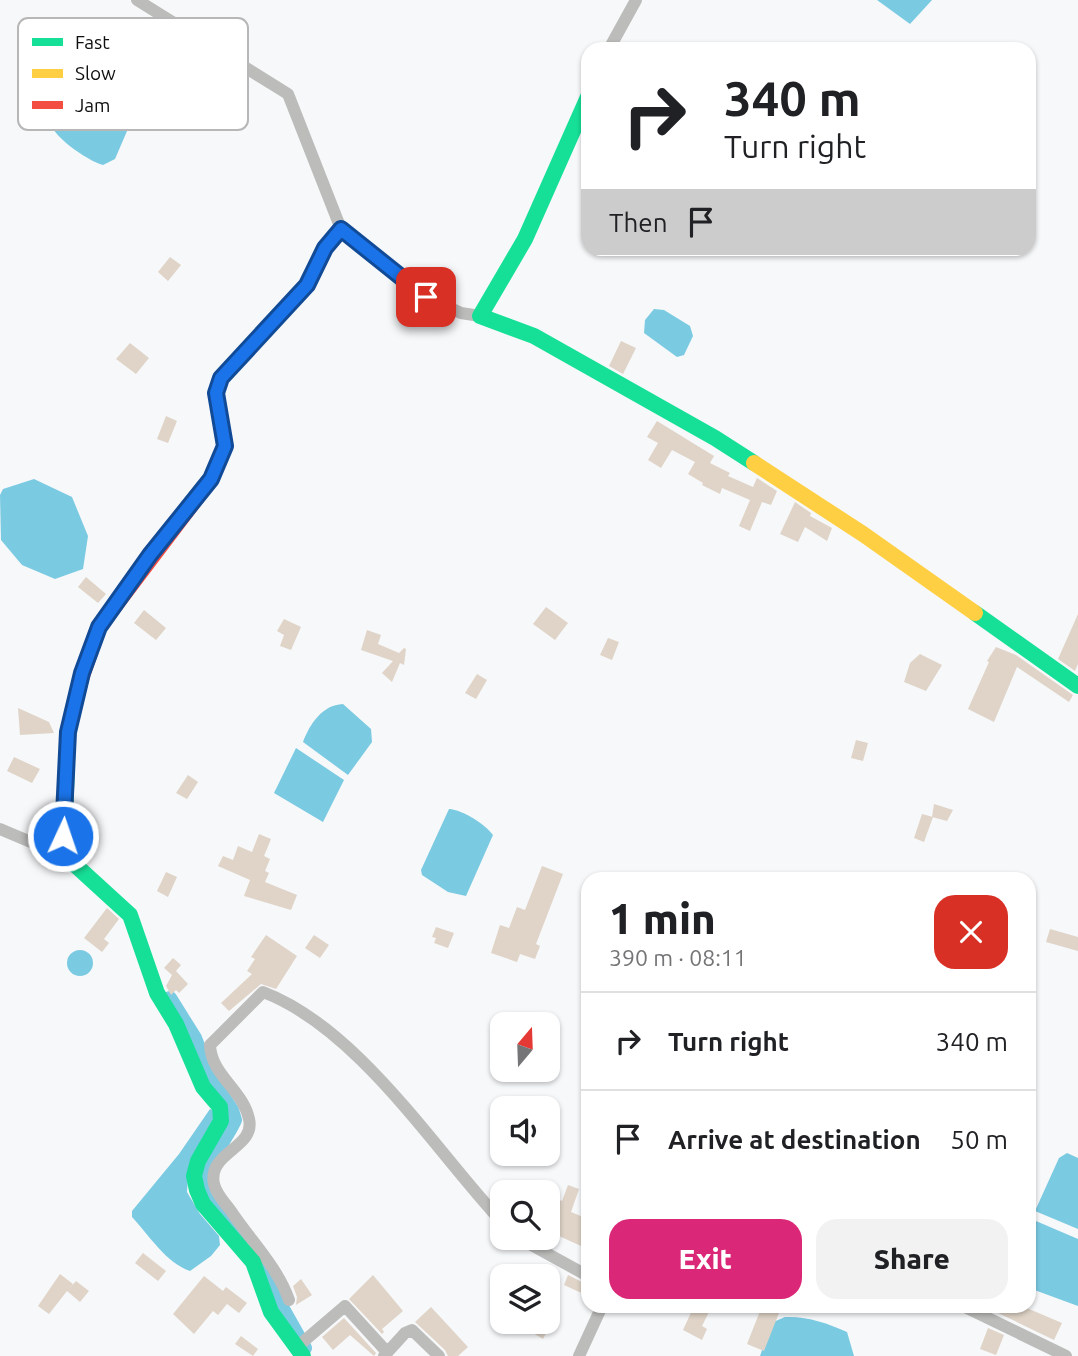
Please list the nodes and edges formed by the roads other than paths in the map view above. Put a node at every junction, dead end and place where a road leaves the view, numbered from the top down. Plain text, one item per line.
1 (137, 0) edge
2 (636, 0) edge
3 (166, 18) edge
4 (613, 42) edge
5 (248, 69) edge
6 (581, 113) edge
7 (341, 229) junction
8 (480, 316) junction
9 (1078, 686) edge
10 (0, 829) edge
11 (64, 849) junction
12 (490, 1208) edge
13 (541, 1250) edge
14 (581, 1272) edge
15 (289, 1300) dead end
16 (598, 1313) edge
17 (977, 1313) edge
18 (300, 1352) edge
19 (385, 1354) edge
20 (439, 1356) edge
21 (579, 1356) edge
22 (1066, 1356) edge

1 - 3 street
2 - 4 street
5 - 7 street
6 - 8 street
7 - 8 street
7 - 11 street
8 - 9 street
10 - 11 street
11 - 18 street
12 - 15 street
13 - 14 street
16 - 21 street
17 - 22 street
18 - 19 street
19 - 20 street

